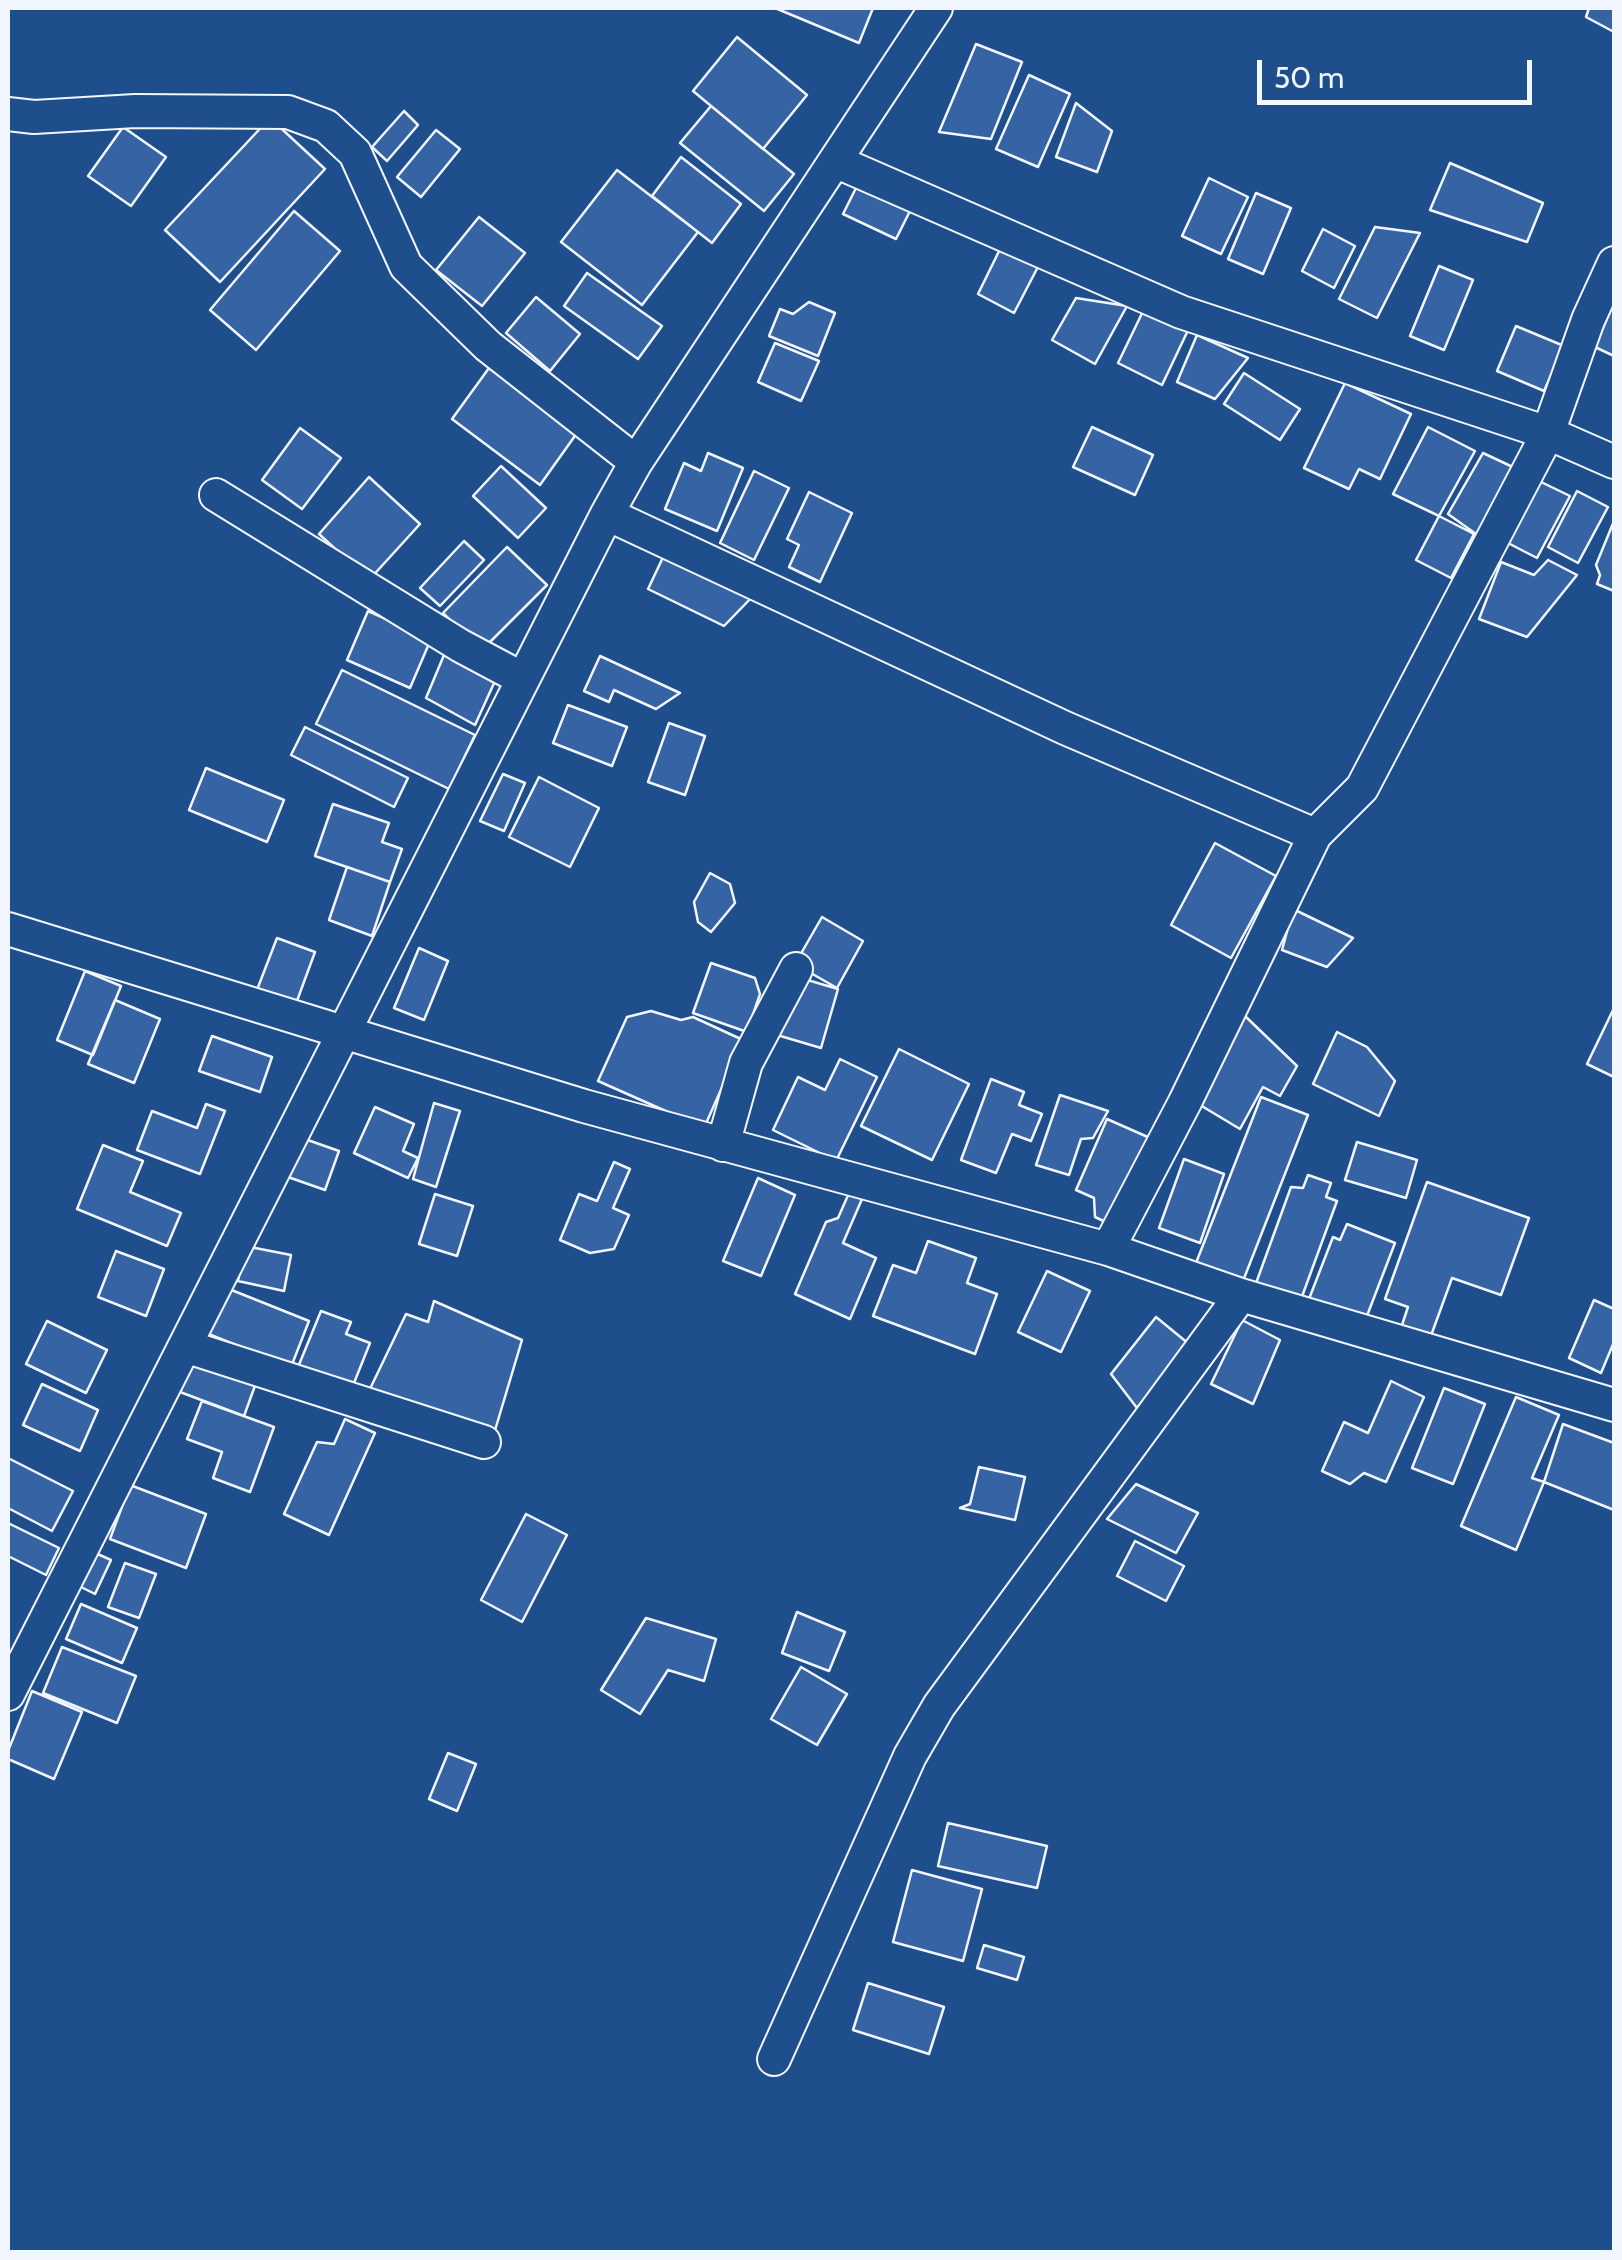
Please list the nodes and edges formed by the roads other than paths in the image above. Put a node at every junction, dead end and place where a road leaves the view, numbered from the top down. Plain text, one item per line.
1 (936, 8) edge
2 (8, 114) edge
3 (834, 161) junction
4 (1614, 263) edge
5 (1548, 433) junction
6 (636, 462) junction
7 (1614, 462) edge
8 (216, 495) dead end
9 (607, 514) junction
10 (523, 679) junction
11 (1316, 835) junction
12 (8, 929) edge
13 (796, 968) dead end
14 (344, 1033) junction
15 (723, 1145) junction
16 (1108, 1248) junction
17 (1241, 1295) junction
18 (185, 1346) junction
19 (1614, 1406) edge
20 (484, 1442) dead end
21 (8, 1694) edge
22 (774, 2059) dead end

1 - 3 street
2 - 6 street
3 - 5 street
3 - 6 street
4 - 5 street
5 - 7 street
5 - 11 street
6 - 9 street
8 - 10 street
9 - 10 street
9 - 11 street
10 - 14 street
11 - 16 street
12 - 14 street
13 - 15 street
14 - 15 street
14 - 18 street
15 - 16 street
16 - 17 street
17 - 19 street
17 - 22 street
18 - 20 street
18 - 21 street

